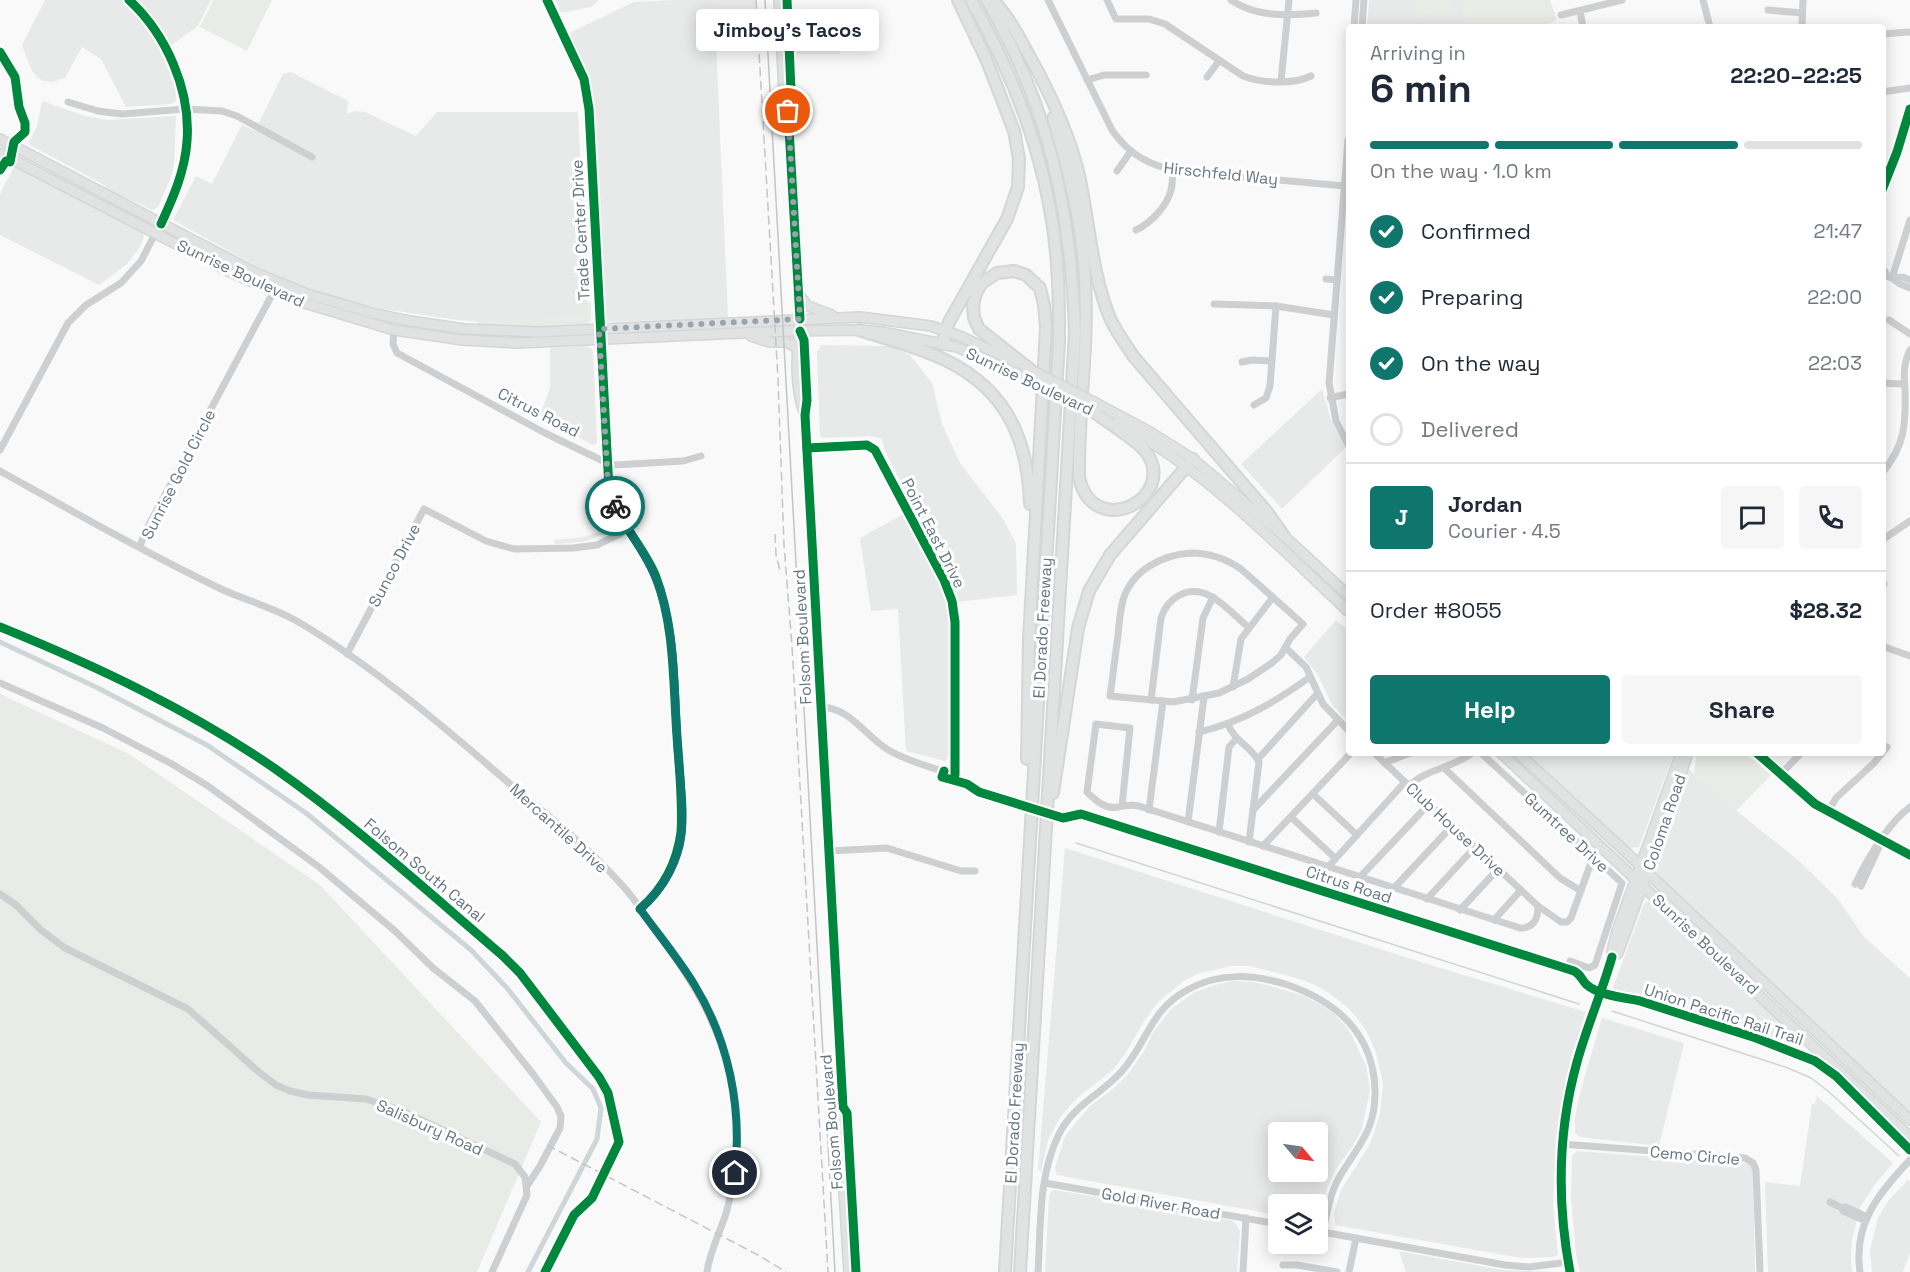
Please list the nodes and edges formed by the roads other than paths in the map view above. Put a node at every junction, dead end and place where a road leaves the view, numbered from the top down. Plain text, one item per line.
1 (129, 0) edge
2 (547, 0) edge
3 (958, 0) edge
4 (971, 0) edge
5 (987, 0) edge
6 (993, 0) edge
7 (1048, 0) edge
8 (1107, 0) edge
9 (1231, 0) edge
10 (1289, 0) edge
11 (1356, 0) edge
12 (1364, 0) edge
13 (1622, 0) edge
14 (1703, 0) edge
15 (1803, 0) edge
16 (784, 3) edge
17 (1768, 10) dead end
18 (1580, 11) junction
19 (1316, 13) dead end
20 (1802, 13) junction
21 (1287, 15) junction
22 (1561, 15) dead end
23 (1354, 24) edge
24 (1362, 24) edge
25 (1583, 24) edge
26 (1709, 24) edge
27 (1802, 24) edge
28 (1910, 32) edge
29 (1886, 34) edge
30 (1219, 61) junction
31 (1038, 72) junction
32 (1146, 75) dead end
33 (1311, 76) dead end
34 (1207, 77) dead end
35 (1087, 80) junction
36 (1281, 81) junction
37 (1910, 88) edge
38 (1886, 91) edge
39 (788, 97) junction
40 (68, 102) dead end
41 (184, 109) junction
42 (1910, 109) edge
43 (0, 140) edge
44 (1131, 151) junction
45 (0, 153) edge
46 (312, 156) dead end
47 (1346, 163) edge
48 (1173, 170) junction
49 (1117, 171) dead end
50 (1886, 180) edge
51 (1344, 186) junction
52 (1910, 220) edge
53 (158, 229) junction
54 (1136, 230) dead end
55 (1340, 245) junction
56 (1346, 245) edge
57 (1886, 275) edge
58 (1326, 279) dead end
59 (1336, 280) junction
60 (1910, 280) edge
61 (1910, 288) edge
62 (296, 290) junction
63 (274, 291) junction
64 (799, 296) junction
65 (1214, 304) dead end
66 (1276, 306) junction
67 (1334, 315) junction
68 (837, 317) junction
69 (398, 318) junction
70 (800, 319) junction
71 (1889, 321) dead end
72 (377, 325) junction
73 (469, 329) junction
74 (599, 329) junction
75 (394, 330) junction
76 (859, 330) junction
77 (800, 331) junction
78 (946, 331) junction
79 (1910, 334) edge
80 (748, 335) junction
81 (600, 340) junction
82 (942, 344) junction
83 (797, 348) junction
84 (1910, 350) edge
85 (1272, 361) junction
86 (1242, 362) dead end
87 (1030, 374) junction
88 (1886, 383) edge
89 (1904, 384) junction
90 (1346, 394) edge
91 (1330, 398) junction
92 (1254, 405) dead end
93 (1092, 406) junction
94 (805, 415) junction
95 (1908, 423) edge
96 (1346, 441) edge
97 (807, 448) junction
98 (0, 450) edge
99 (701, 456) dead end
100 (1190, 462) junction
101 (607, 463) junction
102 (1886, 467) edge
103 (0, 471) edge
104 (1910, 521) edge
105 (628, 530) junction
106 (1284, 536) junction
107 (1886, 537) edge
108 (140, 547) junction
109 (1032, 579) junction
110 (1346, 593) edge
111 (1213, 597) junction
112 (1273, 597) junction
113 (1346, 609) edge
114 (1248, 627) junction
115 (1286, 648) junction
116 (1886, 648) edge
117 (347, 654) junction
118 (1910, 656) edge
119 (1311, 677) junction
120 (0, 683) edge
121 (1233, 687) junction
122 (1317, 694) junction
123 (1204, 697) junction
124 (1151, 700) junction
125 (1192, 700) junction
126 (1163, 701) junction
127 (820, 707) junction
128 (1338, 720) junction
129 (1228, 724) junction
130 (1346, 727) edge
131 (1199, 732) junction
132 (1237, 738) junction
133 (1348, 756) edge
134 (1377, 756) edge
135 (1401, 756) edge
136 (1468, 756) edge
137 (1484, 756) edge
138 (1504, 756) edge
139 (1521, 756) edge
140 (1680, 756) edge
141 (1687, 756) edge
142 (1760, 756) edge
143 (1798, 756) edge
144 (1880, 756) edge
145 (1258, 759) junction
146 (1384, 763) junction
147 (1444, 768) junction
148 (1781, 774) junction
149 (1407, 784) junction
150 (1313, 794) junction
151 (1032, 795) junction
152 (1049, 801) junction
153 (1429, 804) junction
154 (1122, 806) junction
155 (1910, 807) edge
156 (1149, 810) junction
157 (1253, 810) junction
158 (1828, 812) junction
159 (1291, 816) junction
160 (1188, 822) junction
161 (1452, 826) junction
162 (1219, 832) junction
163 (1357, 835) junction
164 (1249, 842) junction
165 (1881, 843) junction
166 (1263, 846) junction
167 (1648, 846) junction
168 (1475, 847) junction
169 (829, 850) junction
170 (1910, 855) edge
171 (1629, 856) junction
172 (1593, 857) junction
173 (1335, 858) junction
174 (1328, 867) junction
175 (1498, 869) junction
176 (1644, 870) junction
177 (975, 871) dead end
178 (1360, 877) junction
179 (1639, 883) junction
180 (1858, 885) dead end
181 (1394, 888) junction
182 (1521, 890) junction
183 (1581, 891) junction
184 (0, 894) edge
185 (1654, 896) junction
186 (1426, 898) junction
187 (1538, 906) junction
188 (1635, 906) junction
189 (640, 909) junction
190 (1460, 909) junction
191 (1494, 920) junction
192 (1612, 957) junction
193 (1570, 962) dead end
194 (1755, 990) junction
195 (1800, 1018) junction
196 (843, 1107) junction
197 (1910, 1120) edge
198 (1910, 1137) edge
199 (1562, 1144) junction
200 (1910, 1160) edge
201 (1045, 1183) junction
202 (527, 1186) junction
203 (1830, 1202) dead end
204 (1328, 1208) edge
205 (1246, 1218) junction
206 (1867, 1219) junction
207 (1268, 1222) edge
208 (1328, 1233) edge
209 (1356, 1238) junction
210 (1283, 1265) dead end
211 (1569, 1267) edge
212 (492, 1272) edge
213 (707, 1272) edge
214 (849, 1272) edge
215 (856, 1272) edge
216 (1005, 1272) edge
217 (1020, 1272) edge
218 (1038, 1272) edge
219 (1243, 1272) edge
220 (1337, 1272) edge
221 (1349, 1272) edge
222 (1760, 1272) edge
223 (1860, 1272) edge

1 - 41 street
2 - 74 street, Trade Center Drive
3 - 78 highway
4 - 151 highway, El Dorado Freeway
5 - 152 highway, El Dorado Freeway
6 - 31 highway
7 - 35 street, Hirschfeld Way
8 - 30 street
9 - 21 street
10 - 21 street
11 - 23 street
12 - 24 street
13 - 18 street
14 - 26 street
15 - 20 street
16 - 39 main road, Folsom Boulevard
16 - 39 main road, Folsom Boulevard
17 - 20 street
18 - 22 street
18 - 25 street
19 - 21 street
20 - 27 street
21 - 36 street
28 - 29 street
30 - 34 street
30 - 36 street
31 - 93 highway
31 - 106 highway
32 - 35 street
33 - 36 street
35 - 44 street, Hirschfeld Way
37 - 38 street
39 - 64 main road, Folsom Boulevard
40 - 41 street
41 - 46 street
41 - 53 street
42 - 50 main road
43 - 53 main road, Sunrise Boulevard
44 - 48 street, Hirschfeld Way
44 - 49 street
45 - 53 main road, Sunrise Boulevard
47 - 51 street
48 - 51 street, Hirschfeld Way
48 - 54 street
51 - 55 street
52 - 57 street
53 - 62 main road, Sunrise Boulevard
53 - 63 main road, Sunrise Boulevard
53 - 98 street
55 - 56 street
55 - 59 street
57 - 60 street
57 - 61 street
58 - 59 street
59 - 67 street
62 - 63 main road
62 - 69 main road, Sunrise Boulevard
63 - 72 main road, Sunrise Boulevard
63 - 108 street, Sunrise Gold Circle
64 - 68 main road
64 - 70 main road, Folsom Boulevard
65 - 66 street
66 - 67 street
66 - 85 street
67 - 91 street
68 - 70 main road, Sunrise Boulevard
68 - 78 main road, Sunrise Boulevard
69 - 72 main road
69 - 73 main road, Sunrise Boulevard
70 - 74 main road, Sunrise Boulevard
70 - 77 main road, Folsom Boulevard
71 - 79 street
72 - 75 main road, Sunrise Boulevard
73 - 74 main road, Sunrise Boulevard
73 - 75 main road
74 - 81 street, Trade Center Drive
75 - 81 main road, Sunrise Boulevard
75 - 101 street, Citrus Road
76 - 77 main road, Sunrise Boulevard
76 - 82 main road, Sunrise Boulevard
76 - 109 highway
77 - 80 main road, Sunrise Boulevard
77 - 83 main road, Folsom Boulevard
77 - 94 main road, Folsom Boulevard
78 - 82 highway
78 - 87 main road, Sunrise Boulevard
80 - 81 main road, Sunrise Boulevard
80 - 83 main road
81 - 101 street, Trade Center Drive
82 - 87 main road, Sunrise Boulevard
83 - 94 main road, Folsom Boulevard
84 - 89 street
85 - 86 street
85 - 92 street
87 - 93 main road, Sunrise Boulevard, bridge
87 - 109 highway
88 - 89 street
89 - 95 street
90 - 91 street
91 - 96 street
93 - 100 main road, Sunrise Boulevard
94 - 97 main road, Folsom Boulevard
95 - 102 street
97 - 127 main road, Folsom Boulevard
97 - 127 street, Point East Drive
99 - 101 street, Citrus Road
100 - 106 main road, Sunrise Boulevard
100 - 113 main road, Sunrise Boulevard
100 - 152 highway
101 - 105 street, Trade Center Drive
103 - 108 street, Sunrise Gold Circle
104 - 107 street
105 - 117 street, Sunco Drive
105 - 189 street, Trade Center Drive
106 - 110 main road, Sunrise Boulevard
108 - 117 street, Mercantile Drive
109 - 151 highway
111 - 114 street
111 - 124 street
111 - 125 street
112 - 114 street
112 - 115 street
112 - 124 street
114 - 121 street
115 - 119 street
115 - 121 street
116 - 118 street
117 - 189 street, Mercantile Drive
119 - 122 street
119 - 129 street
120 - 202 street
121 - 123 street
122 - 128 street
122 - 145 street
123 - 125 street
123 - 131 street
124 - 126 street
125 - 126 street
126 - 156 street
127 - 169 main road, Folsom Boulevard
128 - 130 street
128 - 157 street
129 - 131 street
129 - 132 street
131 - 160 street
132 - 145 street
132 - 162 street
133 - 150 street
134 - 146 street, Club House Drive
135 - 146 street
136 - 147 street
137 - 172 street, Gumtree Drive
138 - 179 main road, Sunrise Boulevard
139 - 171 main road, Sunrise Boulevard
140 - 167 main road, Coloma Road
141 - 176 main road, Coloma Road
142 - 148 street
143 - 148 street
144 - 158 street
145 - 157 street
146 - 149 street, Club House Drive
147 - 149 street
147 - 183 street
148 - 158 street
149 - 153 street, Club House Drive
149 - 163 street
150 - 159 street
150 - 163 street
151 - 216 highway, El Dorado Freeway
152 - 217 highway, El Dorado Freeway
153 - 161 street, Club House Drive
153 - 178 street
154 - 154 street
154 - 156 street
155 - 165 street
156 - 160 street
157 - 164 street
158 - 165 street
159 - 166 street
159 - 173 street
160 - 162 street
161 - 168 street, Club House Drive
161 - 181 street
162 - 164 street
163 - 173 street
164 - 166 street
165 - 170 street
165 - 180 street
166 - 174 street
167 - 171 main road
167 - 176 main road, Coloma Road
168 - 175 street, Club House Drive
168 - 186 street
169 - 177 street
169 - 196 main road, Folsom Boulevard
171 - 176 main road, Sunrise Boulevard
172 - 183 street
172 - 193 street, Gumtree Drive
173 - 174 street
174 - 178 street
175 - 182 street, Club House Drive
175 - 190 street
176 - 179 main road, Coloma Road
176 - 195 main road, Sunrise Boulevard
178 - 181 street
179 - 185 main road, Sunrise Boulevard
179 - 188 main road, Coloma Road
179 - 192 main road, Coloma Road
181 - 186 street
182 - 187 street, Club House Drive
182 - 191 street
183 - 187 street, Club House Drive
184 - 202 street, Salisbury Road
185 - 188 main road
185 - 194 main road, Sunrise Boulevard
186 - 190 street
187 - 191 street
188 - 192 main road, Coloma Road
189 - 213 street, Mercantile Drive
190 - 191 street
192 - 199 main road, Coloma Road
194 - 195 main road
194 - 198 main road, Sunrise Boulevard
195 - 197 main road, Sunrise Boulevard
196 - 214 main road, Folsom Boulevard
196 - 215 main road, Folsom Boulevard
199 - 211 main road, Coloma Road
199 - 222 street, Cemo Circle
200 - 206 street
201 - 204 street
201 - 205 street, Gold River Road
201 - 218 street
202 - 212 street
203 - 206 street
205 - 207 street, Gold River Road
205 - 219 street
206 - 223 street
208 - 209 street
209 - 211 street
209 - 221 street
210 - 220 street

